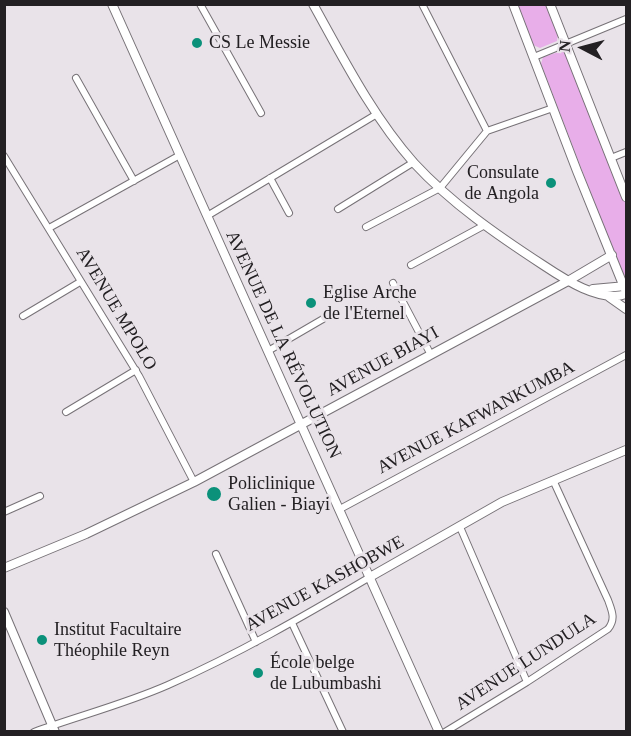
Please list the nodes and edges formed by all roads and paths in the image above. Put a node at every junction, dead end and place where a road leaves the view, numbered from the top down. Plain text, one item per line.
1 (112, 4) edge
2 (200, 4) edge
3 (313, 4) edge
4 (422, 4) edge
5 (513, 4) edge
6 (550, 4) edge
7 (627, 20) edge
8 (566, 43) junction
9 (534, 57) junction
10 (76, 78) dead end
11 (554, 108) junction
12 (261, 113) dead end
13 (377, 114) junction
14 (487, 131) junction
15 (627, 152) edge
16 (4, 156) edge
17 (180, 156) junction
18 (611, 158) junction
19 (414, 162) junction
20 (11, 166) junction
21 (4, 170) edge
22 (270, 178) junction
23 (134, 181) junction
24 (440, 188) junction
25 (627, 197) edge
26 (338, 209) dead end
27 (289, 213) dead end
28 (207, 216) junction
29 (483, 225) junction
30 (366, 227) dead end
31 (49, 228) junction
32 (612, 255) junction
33 (411, 265) dead end
34 (568, 281) junction
35 (80, 282) junction
36 (393, 284) dead end
37 (590, 289) junction
38 (626, 290) edge
39 (608, 296) junction
40 (627, 309) edge
41 (23, 316) dead end
42 (323, 319) dead end
43 (267, 351) junction
44 (430, 355) junction
45 (627, 355) edge
46 (136, 370) junction
47 (66, 412) dead end
48 (302, 425) junction
49 (627, 450) edge
50 (553, 480) junction
51 (194, 482) junction
52 (40, 496) dead end
53 (340, 509) junction
54 (4, 512) edge
55 (460, 526) junction
56 (216, 555) dead end
57 (4, 568) edge
58 (370, 578) junction
59 (4, 612) edge
60 (292, 623) junction
61 (256, 642) junction
62 (527, 682) junction
63 (54, 728) edge
64 (34, 732) edge
65 (343, 732) edge
66 (439, 732) edge
67 (446, 732) edge

1 - 17 street, AVENUE DE LA RÉVOLUTION
2 - 12 street
3 - 13 street
4 - 14 street
5 - 9 street
6 - 8 street
7 - 8 street
8 - 9 street
8 - 18 street
9 - 11 street
10 - 23 street
11 - 14 street
11 - 32 street
13 - 19 street
13 - 22 street
14 - 24 street
15 - 18 street
16 - 20 street, AVENUE MPOLO
17 - 23 street
17 - 28 street, AVENUE DE LA RÉVOLUTION
18 - 25 street
19 - 24 street
19 - 26 street
20 - 21 street
20 - 31 street, AVENUE MPOLO
22 - 27 street
22 - 28 street
23 - 31 street
24 - 29 street
24 - 30 street
28 - 43 street, AVENUE DE LA RÉVOLUTION
29 - 33 street
29 - 34 street
31 - 35 street, AVENUE MPOLO
32 - 34 street, AVENUE BIAYI
32 - 38 street
34 - 37 street
34 - 44 street, AVENUE BIAYI
35 - 41 street
35 - 46 street, AVENUE MPOLO
36 - 44 street
37 - 38 street
37 - 39 street
38 - 39 street
39 - 40 street
42 - 43 street
43 - 48 street, AVENUE DE LA RÉVOLUTION
44 - 48 street, AVENUE BIAYI
45 - 53 street, AVENUE KAFWANKUMBA
46 - 47 street
46 - 51 street, AVENUE MPOLO
48 - 51 street, AVENUE BIAYI
48 - 53 street, AVENUE DE LA RÉVOLUTION
49 - 50 street, AVENUE KASHOBWE
50 - 55 street, AVENUE KASHOBWE
50 - 62 street, AVENUE LUNDULA
51 - 57 street, AVENUE BIAYI
52 - 54 street
53 - 58 street, AVENUE DE LA RÉVOLUTION
55 - 58 street, AVENUE KASHOBWE
55 - 62 street
56 - 61 street
58 - 60 street, AVENUE KASHOBWE
58 - 66 street, AVENUE DE LA RÉVOLUTION
59 - 63 street
60 - 61 street, AVENUE KASHOBWE
60 - 65 street
61 - 63 street, AVENUE KASHOBWE
62 - 67 street, AVENUE LUNDULA
63 - 64 street, AVENUE KASHOBWE

